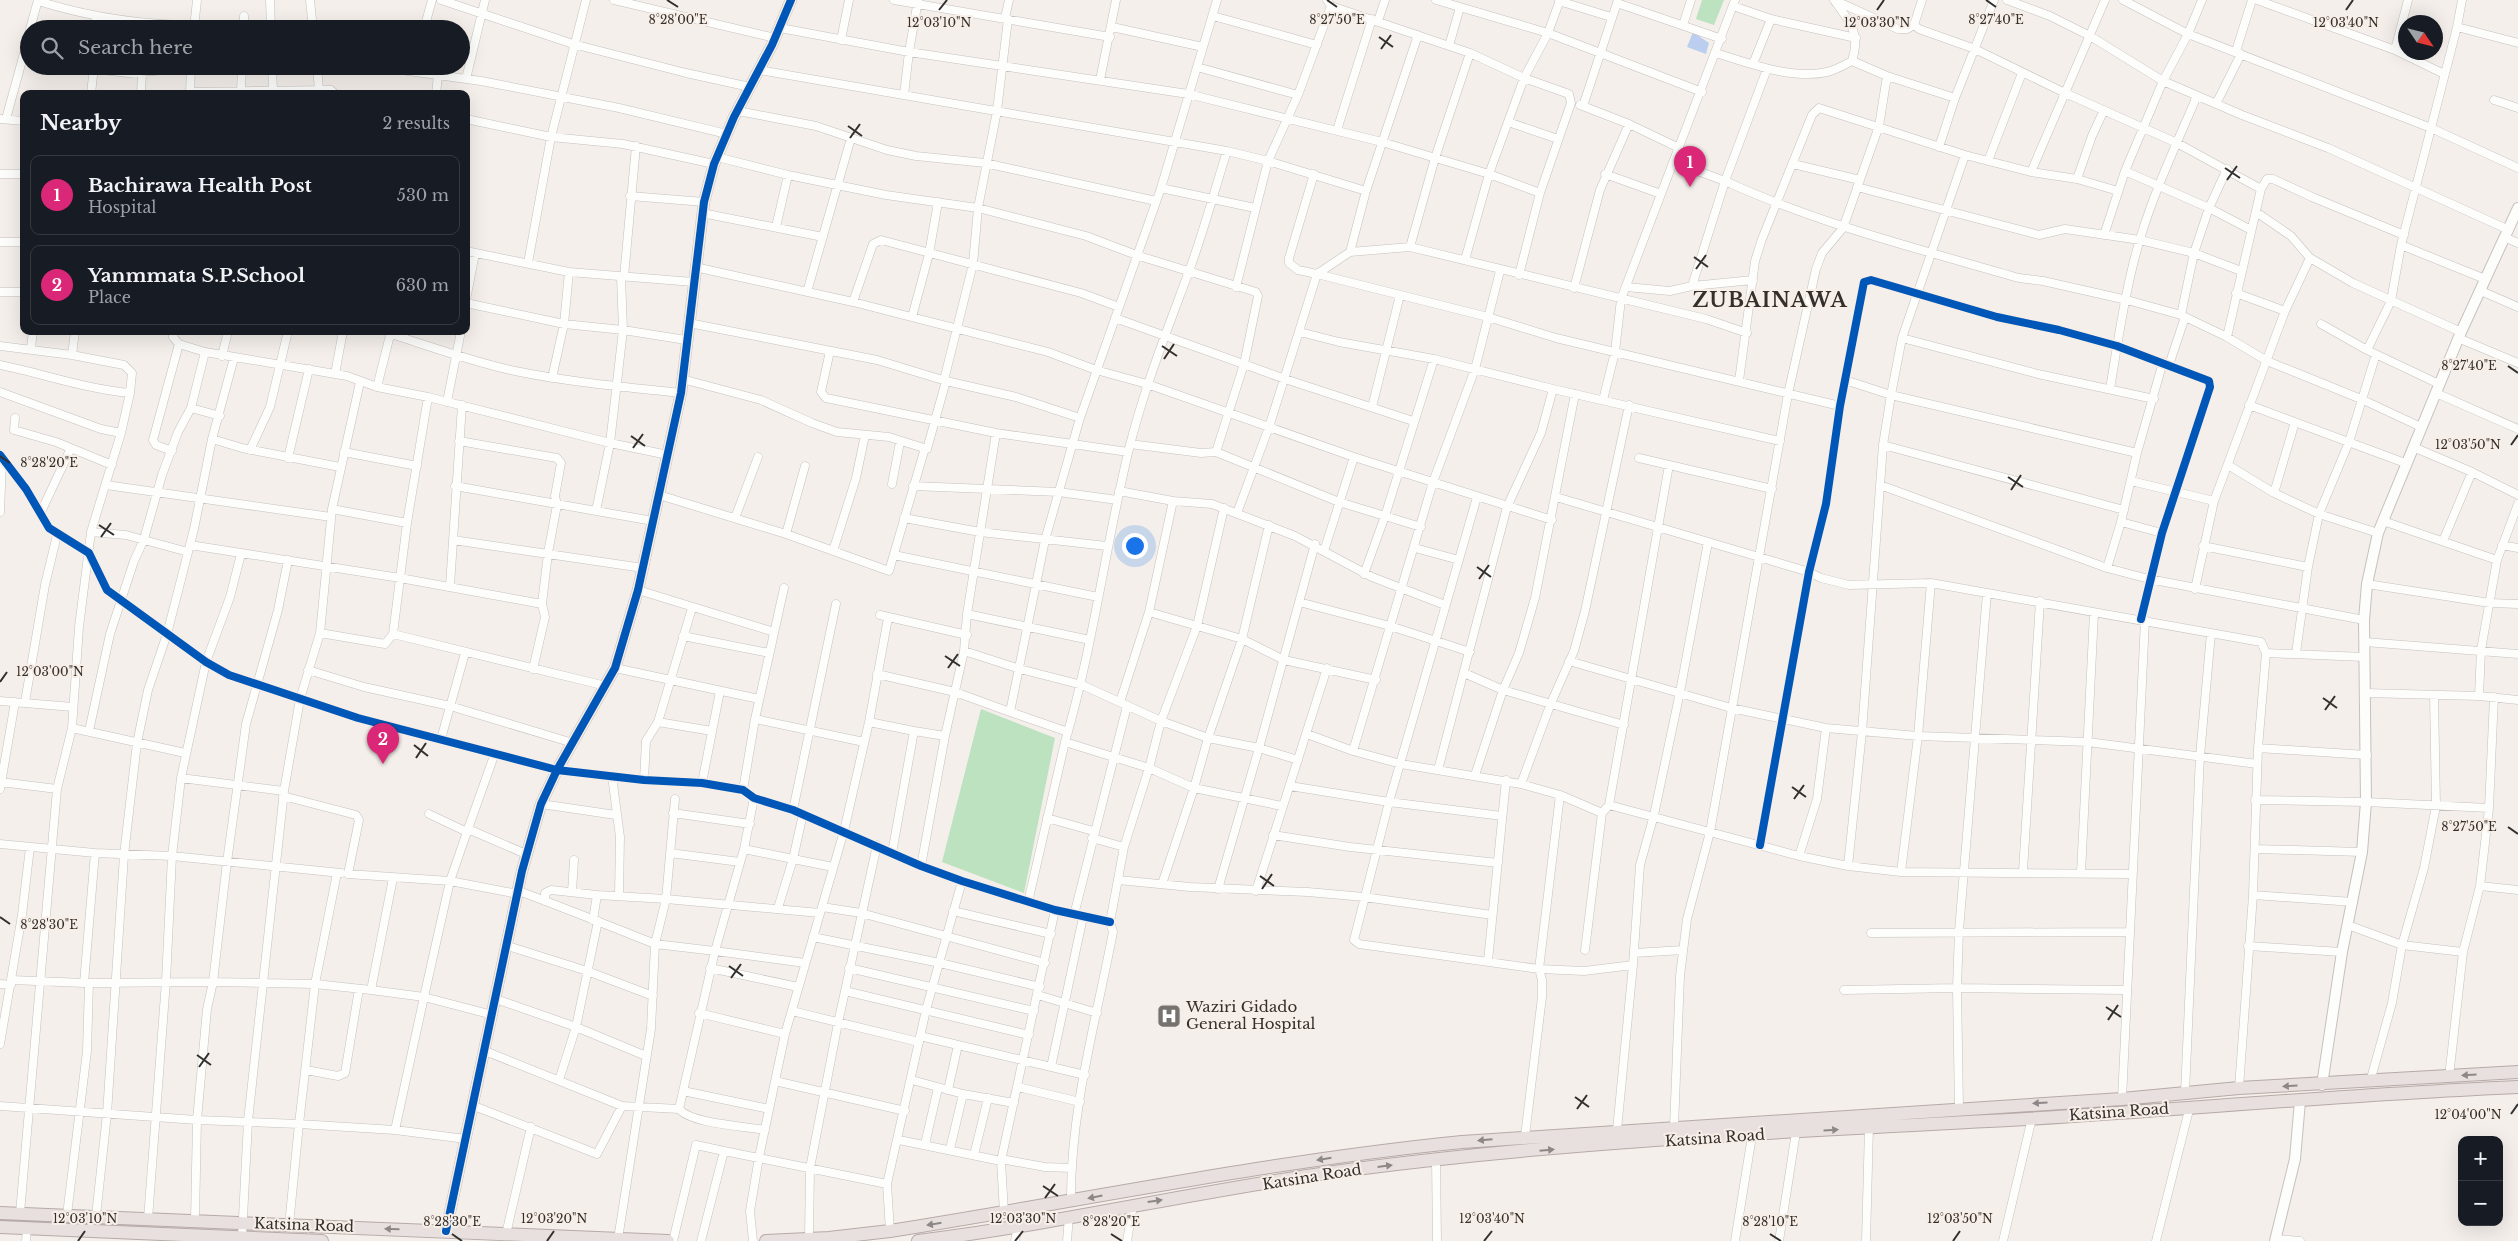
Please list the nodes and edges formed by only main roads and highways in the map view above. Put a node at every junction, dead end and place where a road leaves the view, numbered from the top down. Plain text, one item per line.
1 (2518, 1072) edge
2 (2328, 1084) junction
3 (2518, 1087) edge
4 (2334, 1099) junction
5 (0, 1213) edge
6 (0, 1226) edge
7 (102, 1236) edge
8 (144, 1237) edge
9 (190, 1238) edge
10 (964, 1238) edge
11 (234, 1239) edge
12 (273, 1240) edge
13 (934, 1240) edge
14 (322, 1241) edge
15 (668, 1241) edge
16 (766, 1241) edge
17 (918, 1241) edge

1 -> 2 highway, Katsina Road
2 - 4 highway
2 -> 16 highway, Katsina Road
3 - 4 highway, Katsina Road
10 -> 4 highway, Katsina Road
15 -> 5 highway, Katsina Road
6 - 7 highway, Katsina Road
7 - 8 highway, Katsina Road
8 - 9 highway, Katsina Road
9 - 11 highway, Katsina Road
10 - 13 highway, Katsina Road
11 - 12 highway, Katsina Road
12 - 14 highway, Katsina Road
13 - 17 highway, Katsina Road

